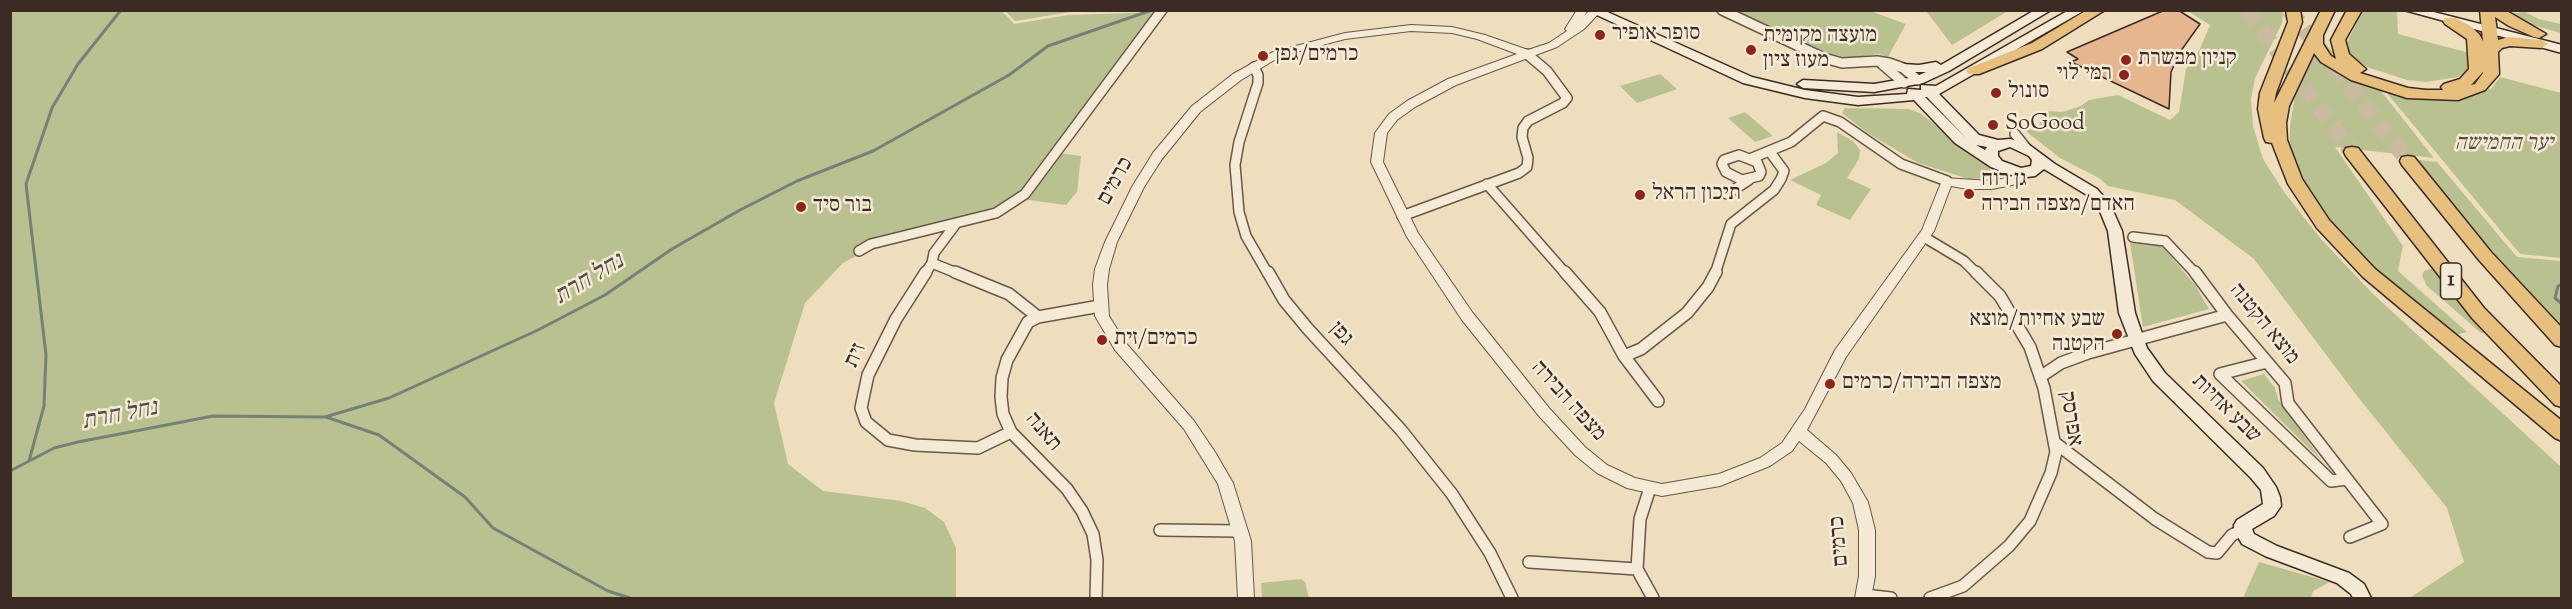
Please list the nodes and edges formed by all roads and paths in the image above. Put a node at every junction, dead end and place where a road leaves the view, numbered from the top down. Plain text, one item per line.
1 (1162, 10) edge
2 (1610, 10) edge
3 (1722, 10) edge
4 (2045, 10) edge
5 (2079, 10) edge
6 (2098, 10) edge
7 (2294, 10) edge
8 (2328, 10) edge
9 (2355, 10) edge
10 (2410, 10) edge
11 (1592, 11) edge
12 (2449, 16) edge
13 (2491, 18) edge
14 (2316, 34) junction
15 (2540, 39) junction
16 (2562, 39) edge
17 (2491, 50) junction
18 (2562, 50) edge
19 (1527, 54) junction
20 (1870, 61) junction
21 (1957, 62) junction
22 (1254, 67) junction
23 (1903, 68) junction
24 (1974, 71) junction
25 (1918, 80) junction
26 (1904, 83) junction
27 (1953, 84) junction
28 (1931, 93) junction
29 (1917, 96) junction
30 (1889, 100) junction
31 (1934, 114) junction
32 (1954, 118) junction
33 (2002, 144) junction
34 (1770, 152) junction
35 (2031, 152) junction
36 (2352, 152) tunnel mouth
37 (1752, 158) junction
38 (2408, 161) tunnel mouth
39 (2000, 166) junction
40 (2028, 173) junction
41 (1749, 180) junction
42 (1947, 181) junction
43 (2078, 183) junction
44 (1487, 184) junction
45 (1992, 185) junction
46 (1727, 194) dead end
47 (2303, 195) junction
48 (1402, 216) junction
49 (955, 225) junction
50 (1924, 237) junction
51 (2133, 237) dead end
52 (859, 251) dead end
53 (932, 263) junction
54 (1100, 306) junction
55 (2227, 315) junction
56 (1038, 317) junction
57 (2135, 340) junction
58 (2562, 340) edge
59 (1624, 356) junction
60 (2267, 362) junction
61 (2040, 377) junction
62 (2562, 400) edge
63 (1658, 401) dead end
64 (1011, 432) junction
65 (1799, 432) junction
66 (2562, 433) edge
67 (2054, 442) junction
68 (2347, 479) junction
69 (1650, 488) junction
70 (1160, 530) dead end
71 (2243, 530) junction
72 (1240, 531) junction
73 (2350, 537) dead end
74 (1529, 562) dead end
75 (1637, 570) junction
76 (1864, 597) edge
77 (1096, 598) edge
78 (1246, 598) edge
79 (1512, 598) edge
80 (1653, 598) edge
81 (1891, 598) edge
82 (1930, 598) edge
83 (2362, 598) edge

1 - 49 street
2 - 26 main road
3 - 20 street
4 - 21 main road
5 - 24 main road
6 - 24 highway
7 - 47 highway
8 - 14 highway
9 - 12 highway
10 - 12 main road
11 - 19 street, מצפה הבירה
11 - 30 main road
12 - 13 main road
13 - 15 main road
13 - 15 highway
13 - 17 highway
14 - 17 highway
14 - 47 highway
15 - 16 main road
15 - 17 highway
15 - 18 main road
19 - 22 street, כרמים
19 - 44 street
19 - 48 street, מצפה הבירה
20 - 23 street
20 - 26 street
21 - 23 main road
21 - 25 main road
22 - 54 street, כרמים
22 - 79 street, גפן
23 - 25 street
24 - 27 main road
25 - 26 main road
25 - 28 main road
26 - 29 main road
27 - 28 main road
27 - 32 main road
28 - 29 main road
28 - 32 main road
29 - 30 main road
29 - 31 main road
30 - 31 main road
31 - 39 main road
32 - 33 main road
33 - 35 main road
33 - 39 main road
34 - 37 street
34 - 42 street
34 - 59 street
35 - 40 main road
35 - 43 main road, שבע אחיות
36 - 62 highway, 1
37 - 41 street
37 - 41 street
38 - 58 highway, 1
39 - 40 main road, שבע אחיות
39 - 45 street
40 - 43 main road, שבע אחיות
40 - 45 street
41 - 46 street
42 - 45 street
42 - 50 street, מצפה הבירה
43 - 57 main road, שבע אחיות
44 - 48 street
44 - 59 street
47 - 66 highway
48 - 69 street, מצפה הבירה
49 - 52 street
49 - 53 street, זית
50 - 61 street, אפרסק
50 - 65 street, מצפה הבירה
51 - 55 street, מוצא הקטנה
53 - 56 street
53 - 64 street, זית
54 - 56 street
54 - 72 street, כרמים
55 - 57 street
55 - 60 street, מוצא הקטנה
56 - 64 street, תאנה
57 - 61 street
57 - 71 main road, שבע אחיות
59 - 63 street
60 - 68 street, מוצא הקטנה
60 - 68 street
61 - 67 street, אפרסק
64 - 77 street, תאנה
65 - 69 street, מצפה הבירה
65 - 76 street, כרמים
67 - 71 street
67 - 82 street, אפרסק
68 - 73 street, מוצא הקטנה
69 - 75 street
70 - 72 street
71 - 83 main road
72 - 78 street, כרמים
74 - 75 street
75 - 80 street
76 - 81 street

